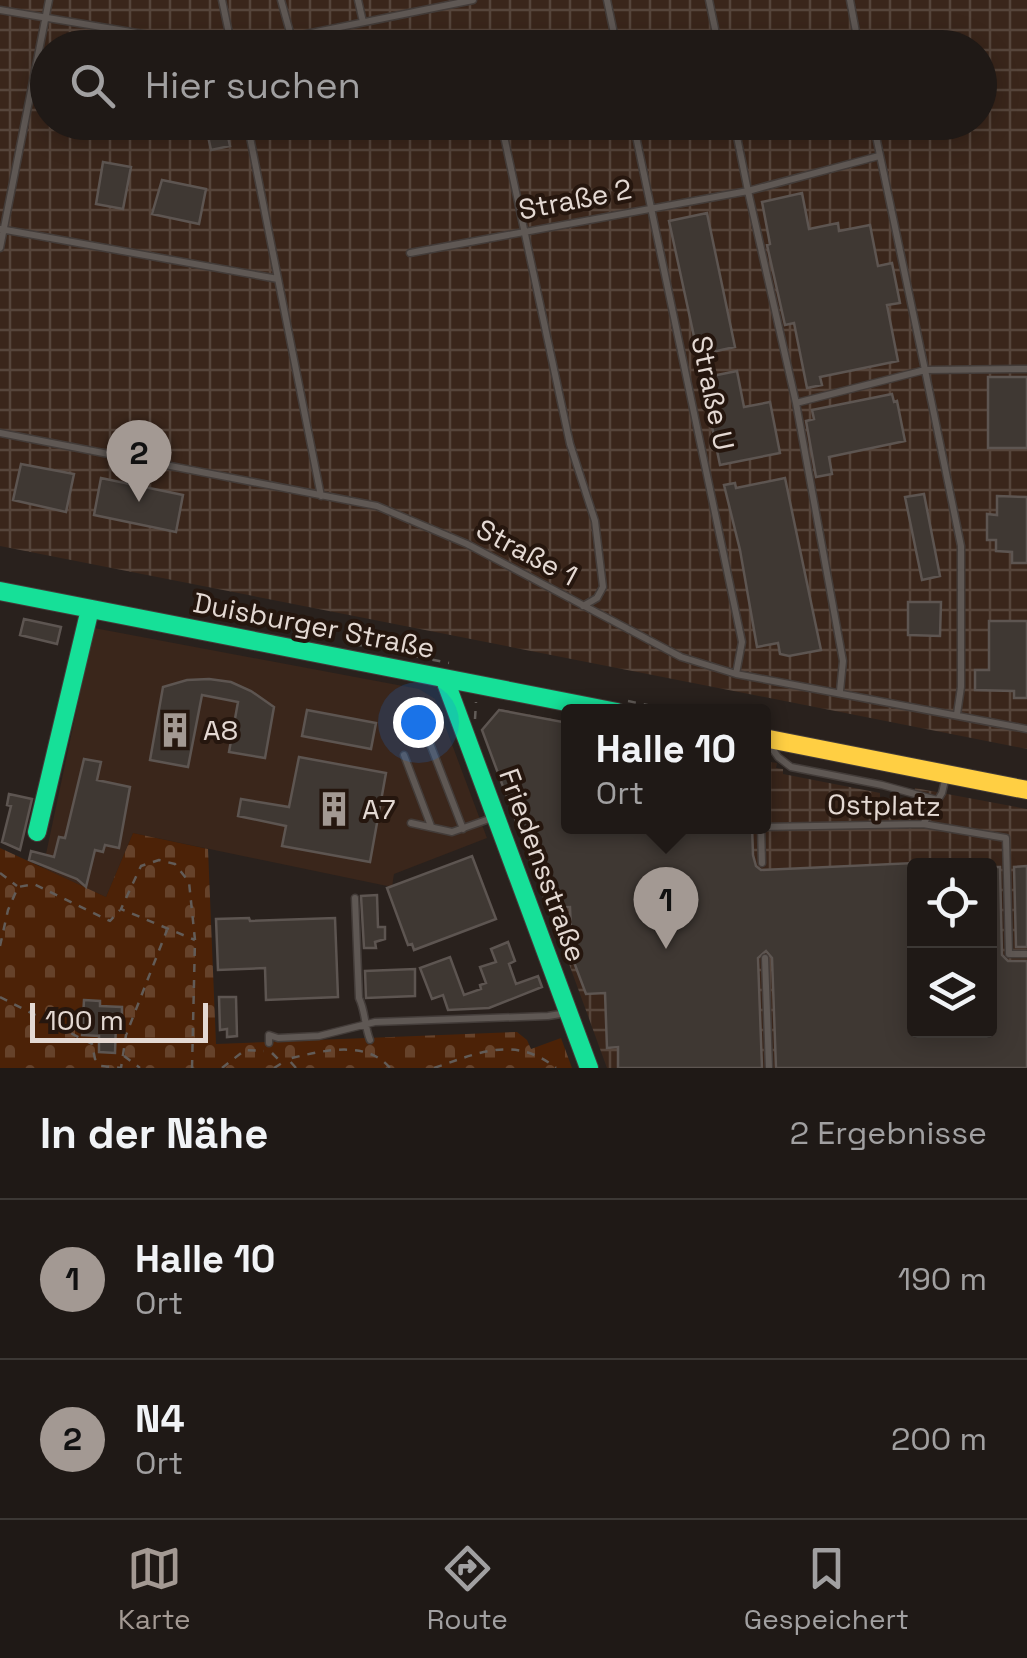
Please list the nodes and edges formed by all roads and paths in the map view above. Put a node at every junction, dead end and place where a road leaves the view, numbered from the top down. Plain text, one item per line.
1 (49, 0) edge
2 (222, 0) edge
3 (281, 0) edge
4 (358, 0) edge
5 (473, 0) edge
6 (607, 0) edge
7 (709, 0) edge
8 (850, 0) edge
9 (0, 10) edge
10 (46, 19) junction
11 (362, 22) junction
12 (44, 30) edge
13 (117, 30) edge
14 (228, 30) edge
15 (289, 30) edge
16 (321, 30) edge
17 (613, 30) edge
18 (715, 30) edge
19 (856, 30) edge
20 (30, 96) edge
21 (251, 140) edge
22 (505, 140) edge
23 (637, 140) edge
24 (738, 140) edge
25 (876, 140) edge
26 (879, 156) junction
27 (748, 192) junction
28 (652, 208) junction
29 (2, 230) edge
30 (526, 231) junction
31 (0, 248) edge
32 (410, 253) dead end
33 (278, 279) junction
34 (1027, 369) edge
35 (925, 370) junction
36 (796, 403) junction
37 (0, 433) edge
38 (321, 496) junction
39 (0, 591) edge
40 (582, 606) junction
41 (90, 609) junction
42 (736, 674) junction
43 (446, 680) junction
44 (840, 692) junction
45 (574, 704) edge
46 (417, 710) dead end
47 (957, 714) junction
48 (1027, 729) edge
49 (771, 740) edge
50 (771, 748) edge
51 (404, 755) dead end
52 (947, 774) junction
53 (1027, 790) edge
54 (938, 800) junction
55 (496, 817) junction
56 (412, 823) dead end
57 (923, 824) junction
58 (771, 827) edge
59 (432, 828) junction
60 (463, 829) junction
61 (37, 832) dead end
62 (760, 834) edge
63 (762, 864) dead end
64 (0, 873) edge
65 (18, 887) junction
66 (354, 898) dead end
67 (121, 908) junction
68 (168, 928) junction
69 (195, 940) junction
70 (0, 946) edge
71 (1027, 954) edge
72 (765, 958) dead end
73 (0, 997) edge
74 (568, 1012) junction
75 (364, 1024) junction
76 (370, 1040) dead end
77 (269, 1043) dead end
78 (122, 1055) junction
79 (288, 1059) junction
80 (281, 1062) junction
81 (140, 1068) edge
82 (192, 1068) edge
83 (222, 1068) edge
84 (274, 1068) edge
85 (296, 1068) edge
86 (390, 1068) edge
87 (434, 1068) edge
88 (556, 1068) edge
89 (589, 1068) edge
90 (769, 1068) edge

1 - 10 lane
2 - 14 lane
3 - 15 lane
4 - 11 lane
5 - 11 lane
6 - 17 lane
7 - 18 lane
8 - 19 lane
9 - 10 lane
10 - 12 lane
10 - 13 lane
11 - 16 lane
20 - 29 lane
21 - 33 lane
22 - 30 lane
23 - 28 lane, Straße U
24 - 27 lane
25 - 26 lane
26 - 27 lane, Straße 2
26 - 35 lane
27 - 28 lane, Straße 2
27 - 36 lane
28 - 30 lane, Straße 2
28 - 42 lane, Straße U
29 - 31 lane
29 - 33 lane
30 - 32 lane, Straße 2
30 - 40 lane
33 - 38 lane
34 - 35 lane
35 - 36 lane
35 - 47 lane
36 - 44 lane
37 - 38 lane, Straße 1
38 - 40 lane, Straße 1
39 - 41 main road, Duisburger Straße
40 - 42 lane, Straße 1
41 - 43 main road, Duisburger Straße
41 - 61 main road
42 - 44 lane, Straße 1
43 - 45 main road, Duisburger Straße
43 - 55 main road, Friedensstraße
44 - 47 lane, Straße 1
46 - 60 lane
47 - 48 lane, Straße 1
49 - 52 main road
50 - 54 lane
51 - 59 lane
52 - 53 main road
52 - 54 lane
54 - 57 lane
55 - 60 lane
55 - 74 main road, Friedensstraße
56 - 59 lane
57 - 58 lane, Ostplatz
57 - 71 lane, Ostplatz
59 - 60 lane
62 - 63 lane
64 - 65 path
65 - 67 path
65 - 70 path
66 - 75 lane
67 - 68 path
67 - 69 path
68 - 69 path
68 - 78 path
69 - 82 path
72 - 90 lane
73 - 78 path
74 - 75 lane
74 - 89 main road, Friedensstraße
75 - 76 lane
75 - 77 lane
78 - 81 path
79 - 80 path
79 - 85 path
79 - 86 path
80 - 83 path
80 - 84 path
87 - 88 path

